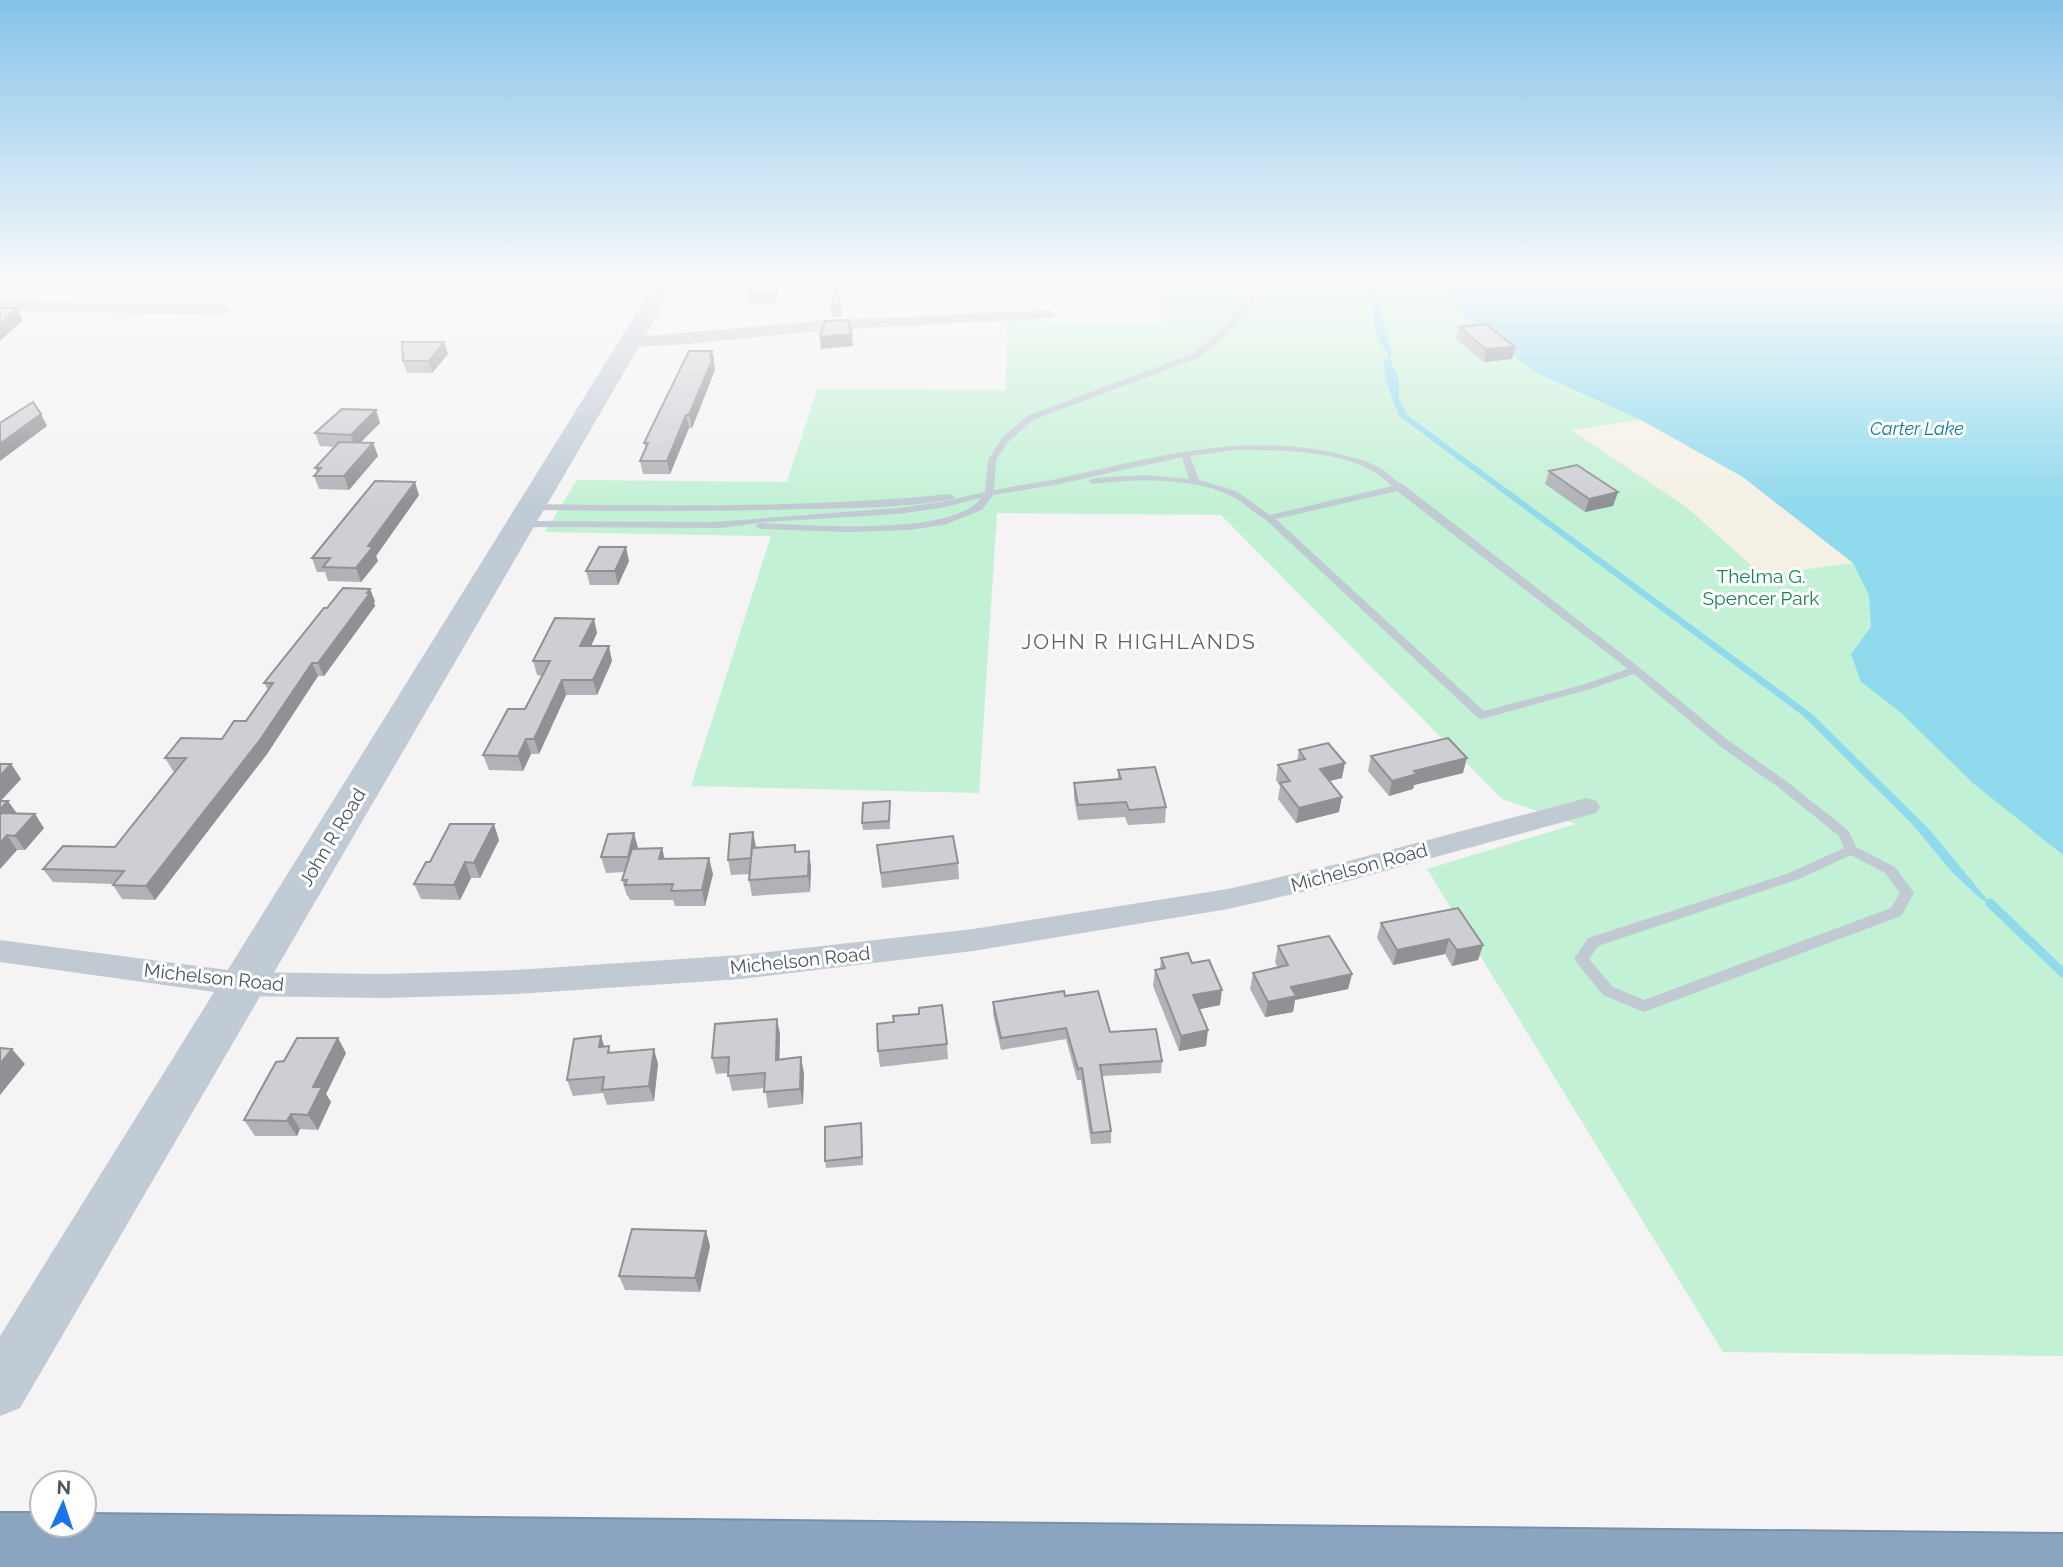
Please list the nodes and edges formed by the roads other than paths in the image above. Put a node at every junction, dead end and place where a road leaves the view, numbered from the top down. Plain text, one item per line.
1 (620, 358) edge
2 (1190, 358) edge
3 (1185, 453) junction
4 (1195, 483) junction
5 (1401, 487) junction
6 (989, 494) junction
7 (753, 507) junction
8 (924, 508) junction
9 (527, 516) junction
10 (1269, 518) junction
11 (754, 519) junction
12 (930, 524) junction
13 (713, 525) junction
14 (1636, 670) junction
15 (1587, 807) dead end
16 (1851, 850) junction
17 (0, 951) edge
18 (243, 984) junction
19 (0, 1388) edge
20 (11, 1545) edge
21 (1717, 1565) edge
22 (2063, 1566) edge

1 - 9 main road, John R Road
2 - 6 lane
3 - 4 lane
3 - 5 lane
3 - 6 lane
4 - 6 lane
4 - 10 lane
5 - 10 lane
5 - 14 lane
6 - 7 lane
6 - 8 lane
6 - 12 lane
7 - 9 lane
7 - 11 lane
8 - 11 lane
8 - 12 lane
9 - 13 lane
9 - 18 main road, John R Road
10 - 14 lane
11 - 13 lane
12 - 13 lane
14 - 16 lane
15 - 18 street, Michelson Road
16 - 16 lane
17 - 18 street, Michelson Road
18 - 19 main road, John R Road
20 - 21 highway
21 - 22 highway

